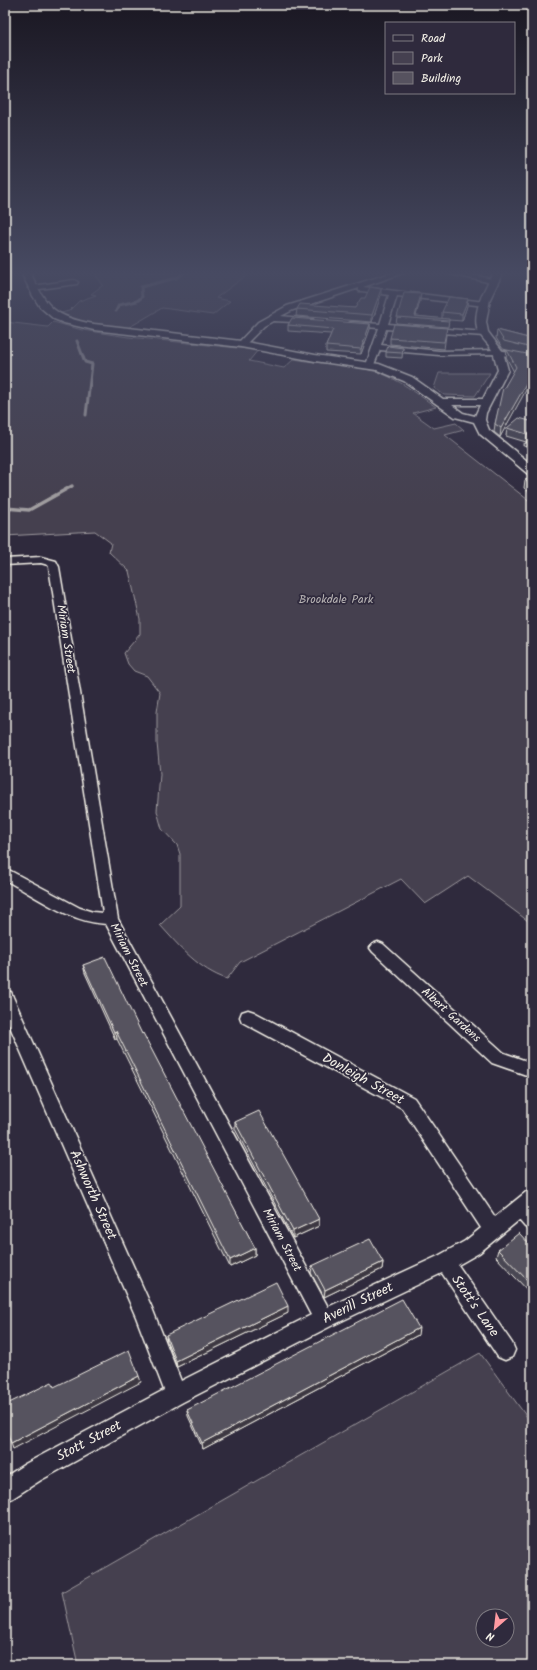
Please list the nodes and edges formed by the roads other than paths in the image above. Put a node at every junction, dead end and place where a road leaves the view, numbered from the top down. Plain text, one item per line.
1 (272, 350) edge
2 (376, 350) edge
3 (407, 350) edge
4 (498, 352) junction
5 (532, 359) edge
6 (370, 365) junction
7 (441, 402) junction
8 (486, 402) junction
9 (479, 420) junction
10 (531, 468) edge
11 (5, 562) edge
12 (5, 873) edge
13 (111, 919) junction
14 (378, 948) dead end
15 (5, 997) edge
16 (248, 1018) dead end
17 (532, 1070) edge
18 (528, 1209) edge
19 (493, 1230) junction
20 (445, 1262) junction
21 (324, 1319) junction
22 (505, 1350) dead end
23 (176, 1395) junction
24 (5, 1490) edge

1 - 6 street
2 - 6 street
3 - 4 street
4 - 5 street
4 - 8 street
6 - 7 street
7 - 8 street
7 - 9 street
8 - 9 street
9 - 10 street
11 - 13 street, Miriam Street
12 - 13 street
13 - 21 street, Miriam Street
14 - 17 street, Albert Gardens
15 - 23 street, Ashworth Street
16 - 19 street, Donleigh Street
18 - 19 street, Averill Street
19 - 20 street, Averill Street
20 - 21 street, Averill Street
20 - 22 street, Stott's Lane
21 - 23 street, Averill Street
23 - 24 street, Stott Street

